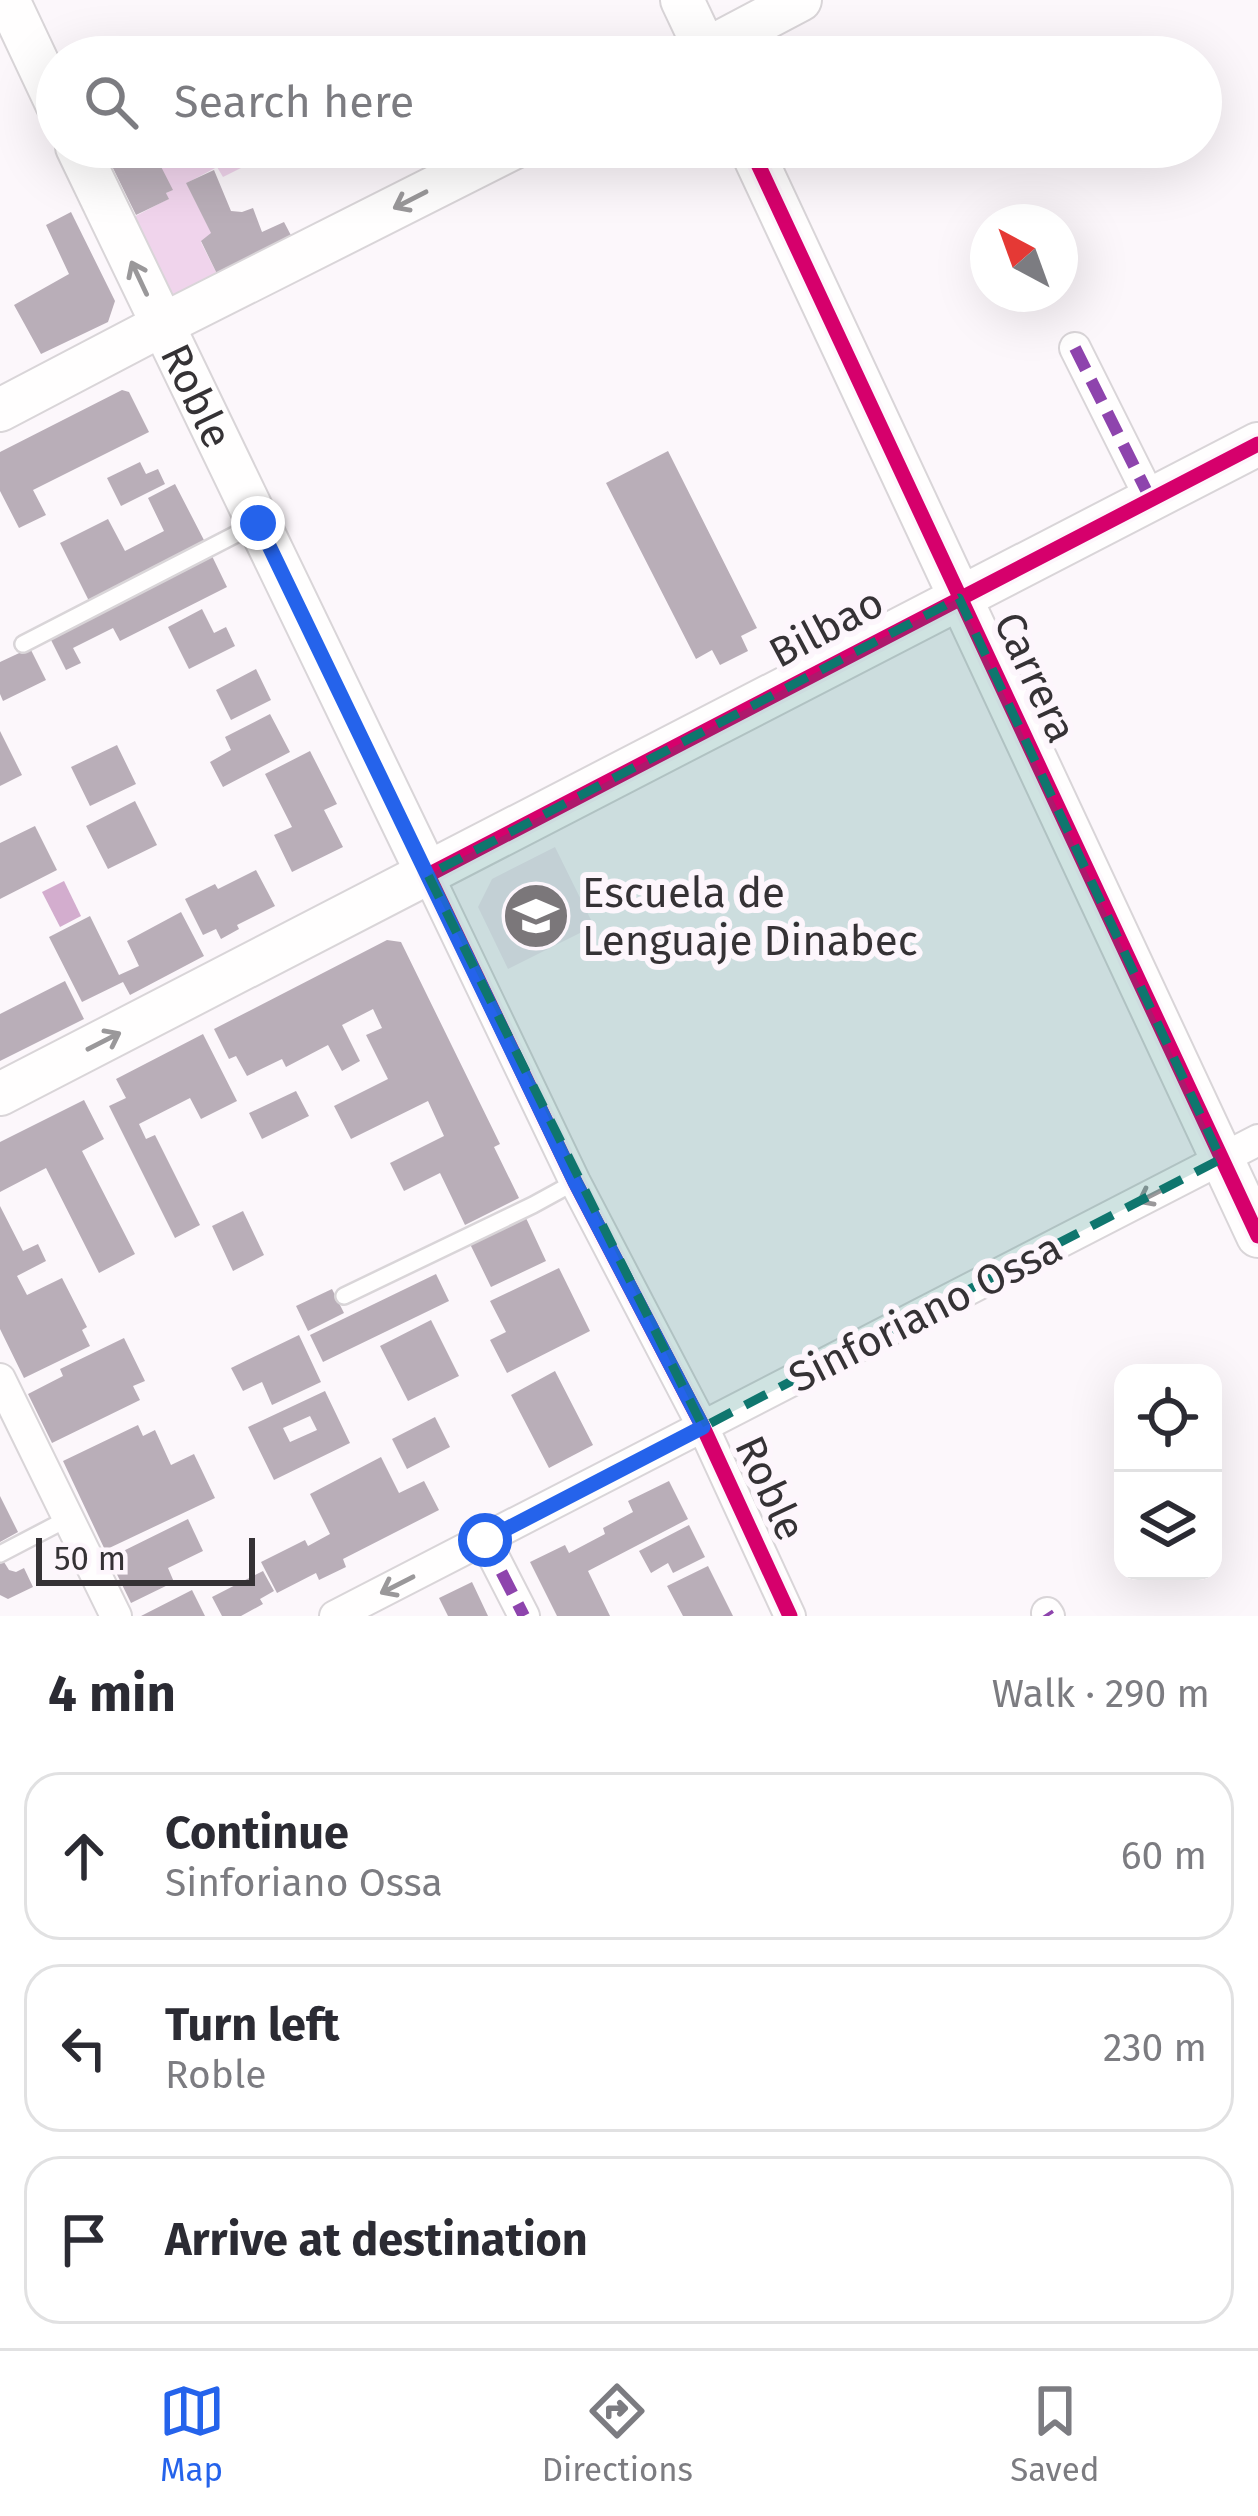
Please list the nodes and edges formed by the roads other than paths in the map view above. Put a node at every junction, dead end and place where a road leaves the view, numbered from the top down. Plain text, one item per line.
1 (8, 0) edge
2 (682, 0) edge
3 (800, 0) edge
4 (695, 36) edge
5 (736, 36) edge
6 (36, 59) edge
7 (87, 168) edge
8 (472, 168) edge
9 (760, 168) edge
10 (161, 325) junction
11 (1075, 348) dead end
12 (0, 410) edge
13 (1258, 444) edge
14 (1150, 498) junction
15 (258, 523) junction
16 (959, 598) junction
17 (23, 644) dead end
18 (428, 875) junction
19 (0, 1094) edge
20 (1239, 1150) edge
21 (575, 1182) junction
22 (1258, 1236) edge
23 (344, 1296) dead end
24 (0, 1379) edge
25 (703, 1427) junction
26 (67, 1519) junction
27 (485, 1540) junction
28 (0, 1554) edge
29 (116, 1616) edge
30 (335, 1616) edge
31 (524, 1616) edge
32 (790, 1616) edge

1 - 6 street
2 - 4 street
3 - 5 street
10 -> 7 street, Roble
8 -> 10 street
9 - 16 street, Carrera
10 - 12 street
10 - 15 street, Roble
11 - 14 street
13 - 14 street, Bilbao
14 - 16 street, Bilbao
15 - 17 lane
15 - 18 street, Roble
16 - 18 street, Bilbao
16 - 20 street, Carrera
19 -> 18 street, Bilbao
18 - 21 street, Roble
20 - 22 street, Carrera
20 -> 25 street, Sinforiano Ossa
21 - 23 lane
21 - 25 street, Roble
24 - 26 street
25 - 27 street, Sinforiano Ossa
25 - 32 street, Roble
26 - 28 lane
26 - 29 street
27 -> 30 street, Sinforiano Ossa
27 - 31 street

